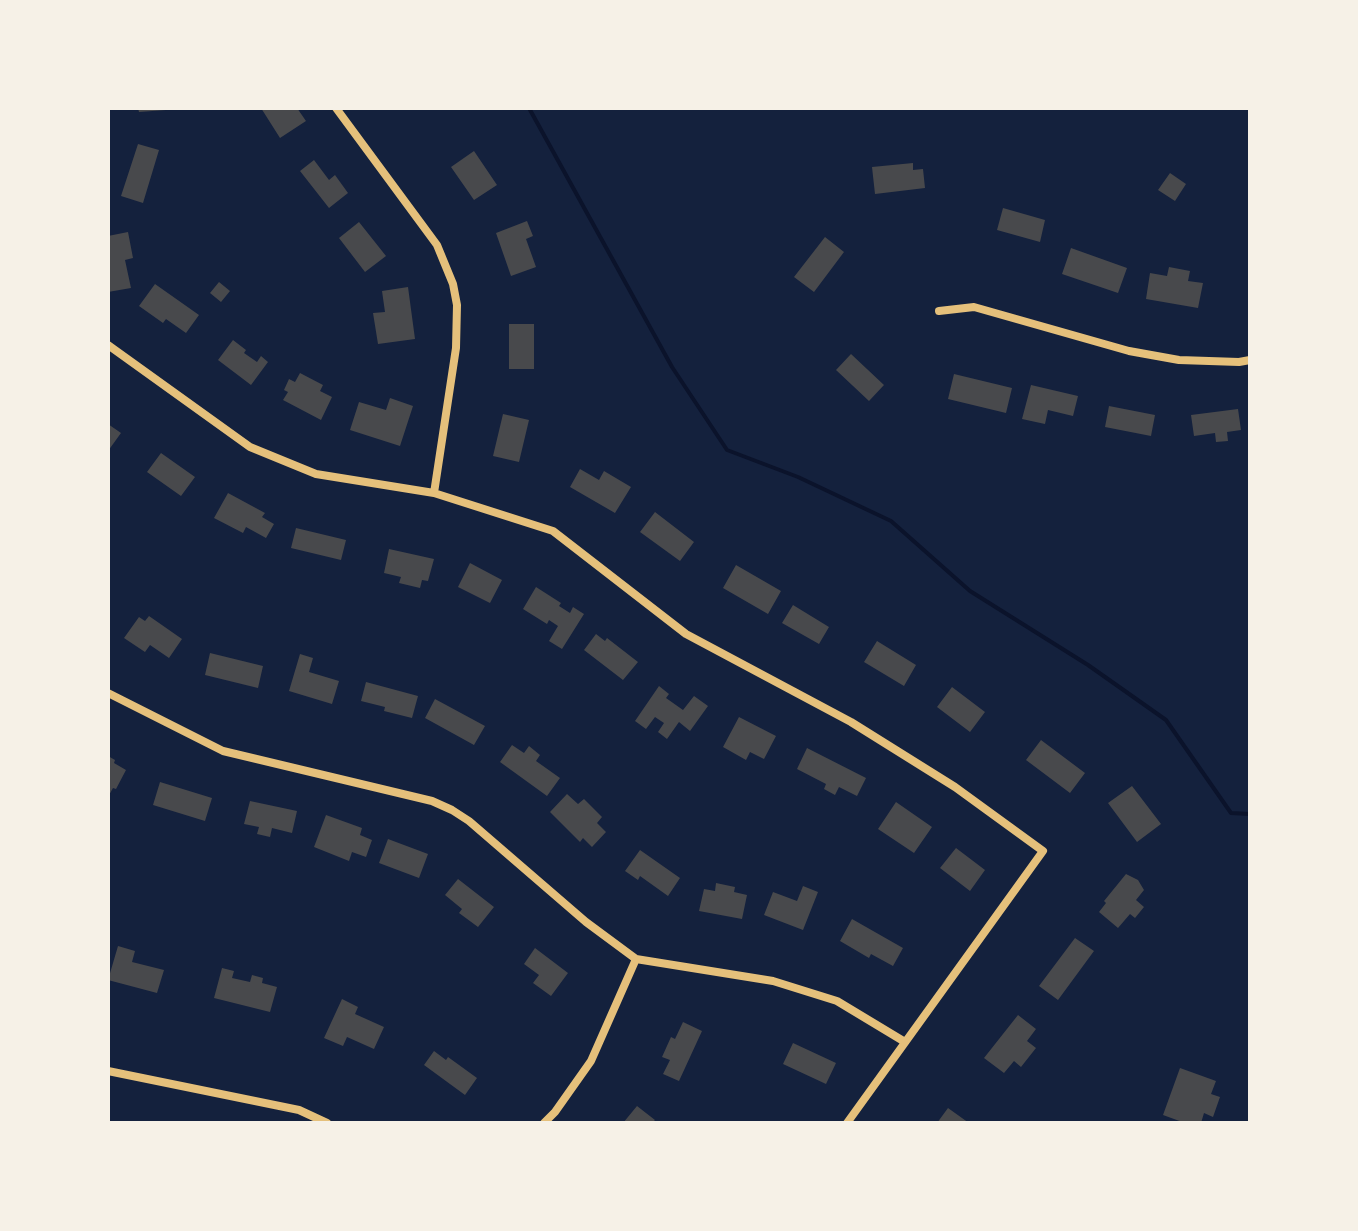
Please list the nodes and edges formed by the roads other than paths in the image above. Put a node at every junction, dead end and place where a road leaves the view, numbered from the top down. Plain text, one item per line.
1 (336, 108) edge
2 (939, 311) dead end
3 (108, 345) edge
4 (1250, 360) edge
5 (434, 493) junction
6 (108, 693) edge
7 (636, 959) junction
8 (905, 1042) junction
9 (108, 1071) edge
10 (327, 1123) edge
11 (544, 1123) edge
12 (847, 1123) edge

1 - 5 street
2 - 4 street
3 - 5 street
5 - 8 street
6 - 7 street
7 - 8 street
7 - 11 street
8 - 12 street
9 - 10 street

